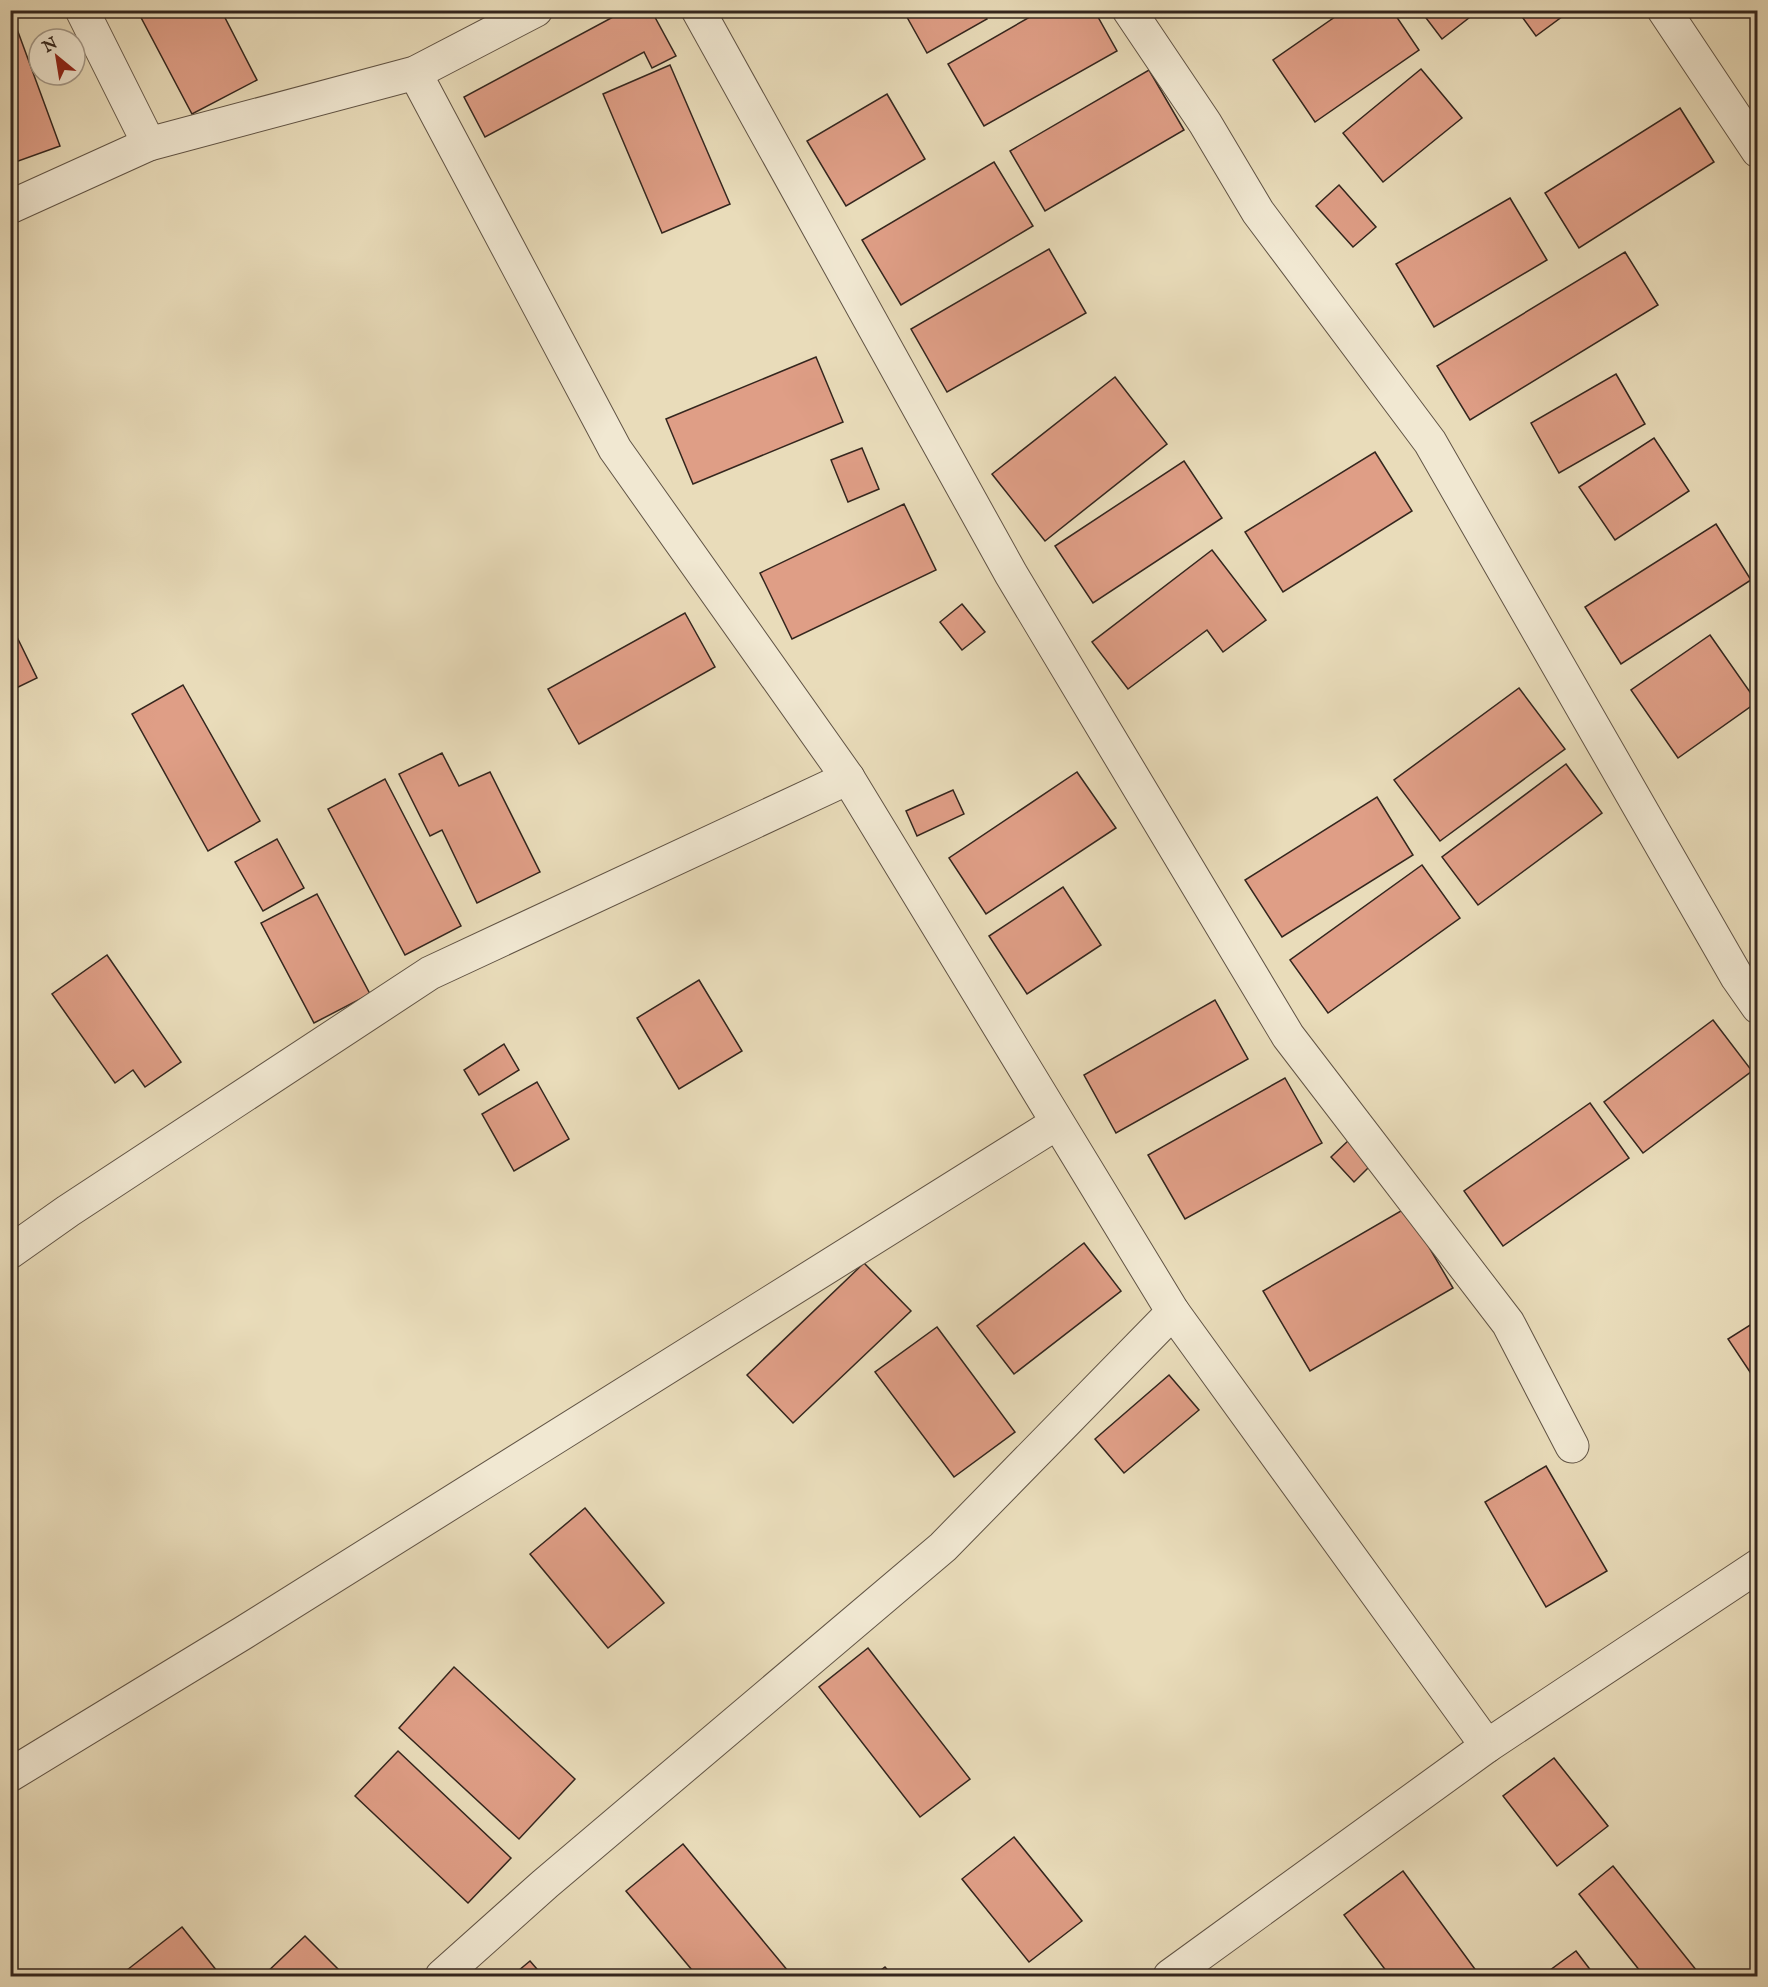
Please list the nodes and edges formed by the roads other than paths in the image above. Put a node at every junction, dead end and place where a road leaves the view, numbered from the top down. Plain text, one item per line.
1 (82, 10) edge
2 (536, 10) edge
3 (698, 10) edge
4 (1130, 10) edge
5 (1664, 10) edge
6 (415, 73) junction
7 (149, 144) junction
8 (1758, 151) edge
9 (10, 207) edge
10 (848, 778) junction
11 (1758, 1007) edge
12 (1057, 1122) junction
13 (10, 1252) edge
14 (1173, 1312) junction
15 (1572, 1446) dead end
16 (1758, 1566) edge
17 (1487, 1746) junction
18 (10, 1775) edge
19 (442, 1977) edge
20 (1170, 1977) edge

1 - 7 street
2 - 6 street
3 - 15 street
4 - 11 street
5 - 8 street
6 - 7 street
6 - 10 street
7 - 9 street
10 - 12 street
10 - 13 street
12 - 14 street
12 - 18 street
14 - 17 street
14 - 19 street
16 - 17 street
17 - 20 street

